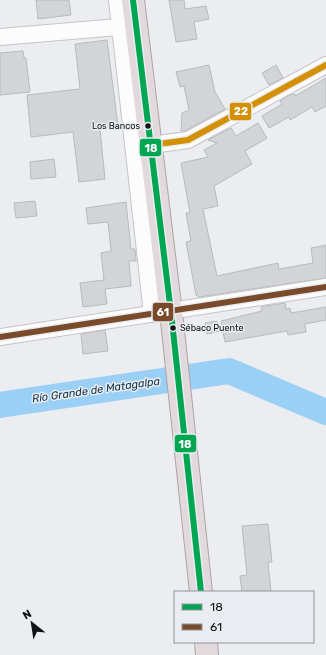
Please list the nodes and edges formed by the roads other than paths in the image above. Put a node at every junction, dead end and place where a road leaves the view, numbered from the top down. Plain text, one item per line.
1 (117, 0) edge
2 (134, 0) edge
3 (128, 27) junction
4 (0, 37) edge
5 (326, 65) edge
6 (151, 145) junction
7 (326, 287) edge
8 (165, 318) junction
9 (0, 337) edge
10 (201, 591) edge
11 (206, 643) edge
12 (207, 655) edge

1 - 3 street
2 - 3 highway
3 - 4 street
3 - 6 highway
3 - 8 street
5 - 6 street
6 - 8 highway
7 - 8 street
8 - 9 street
8 - 10 highway
11 - 12 highway

